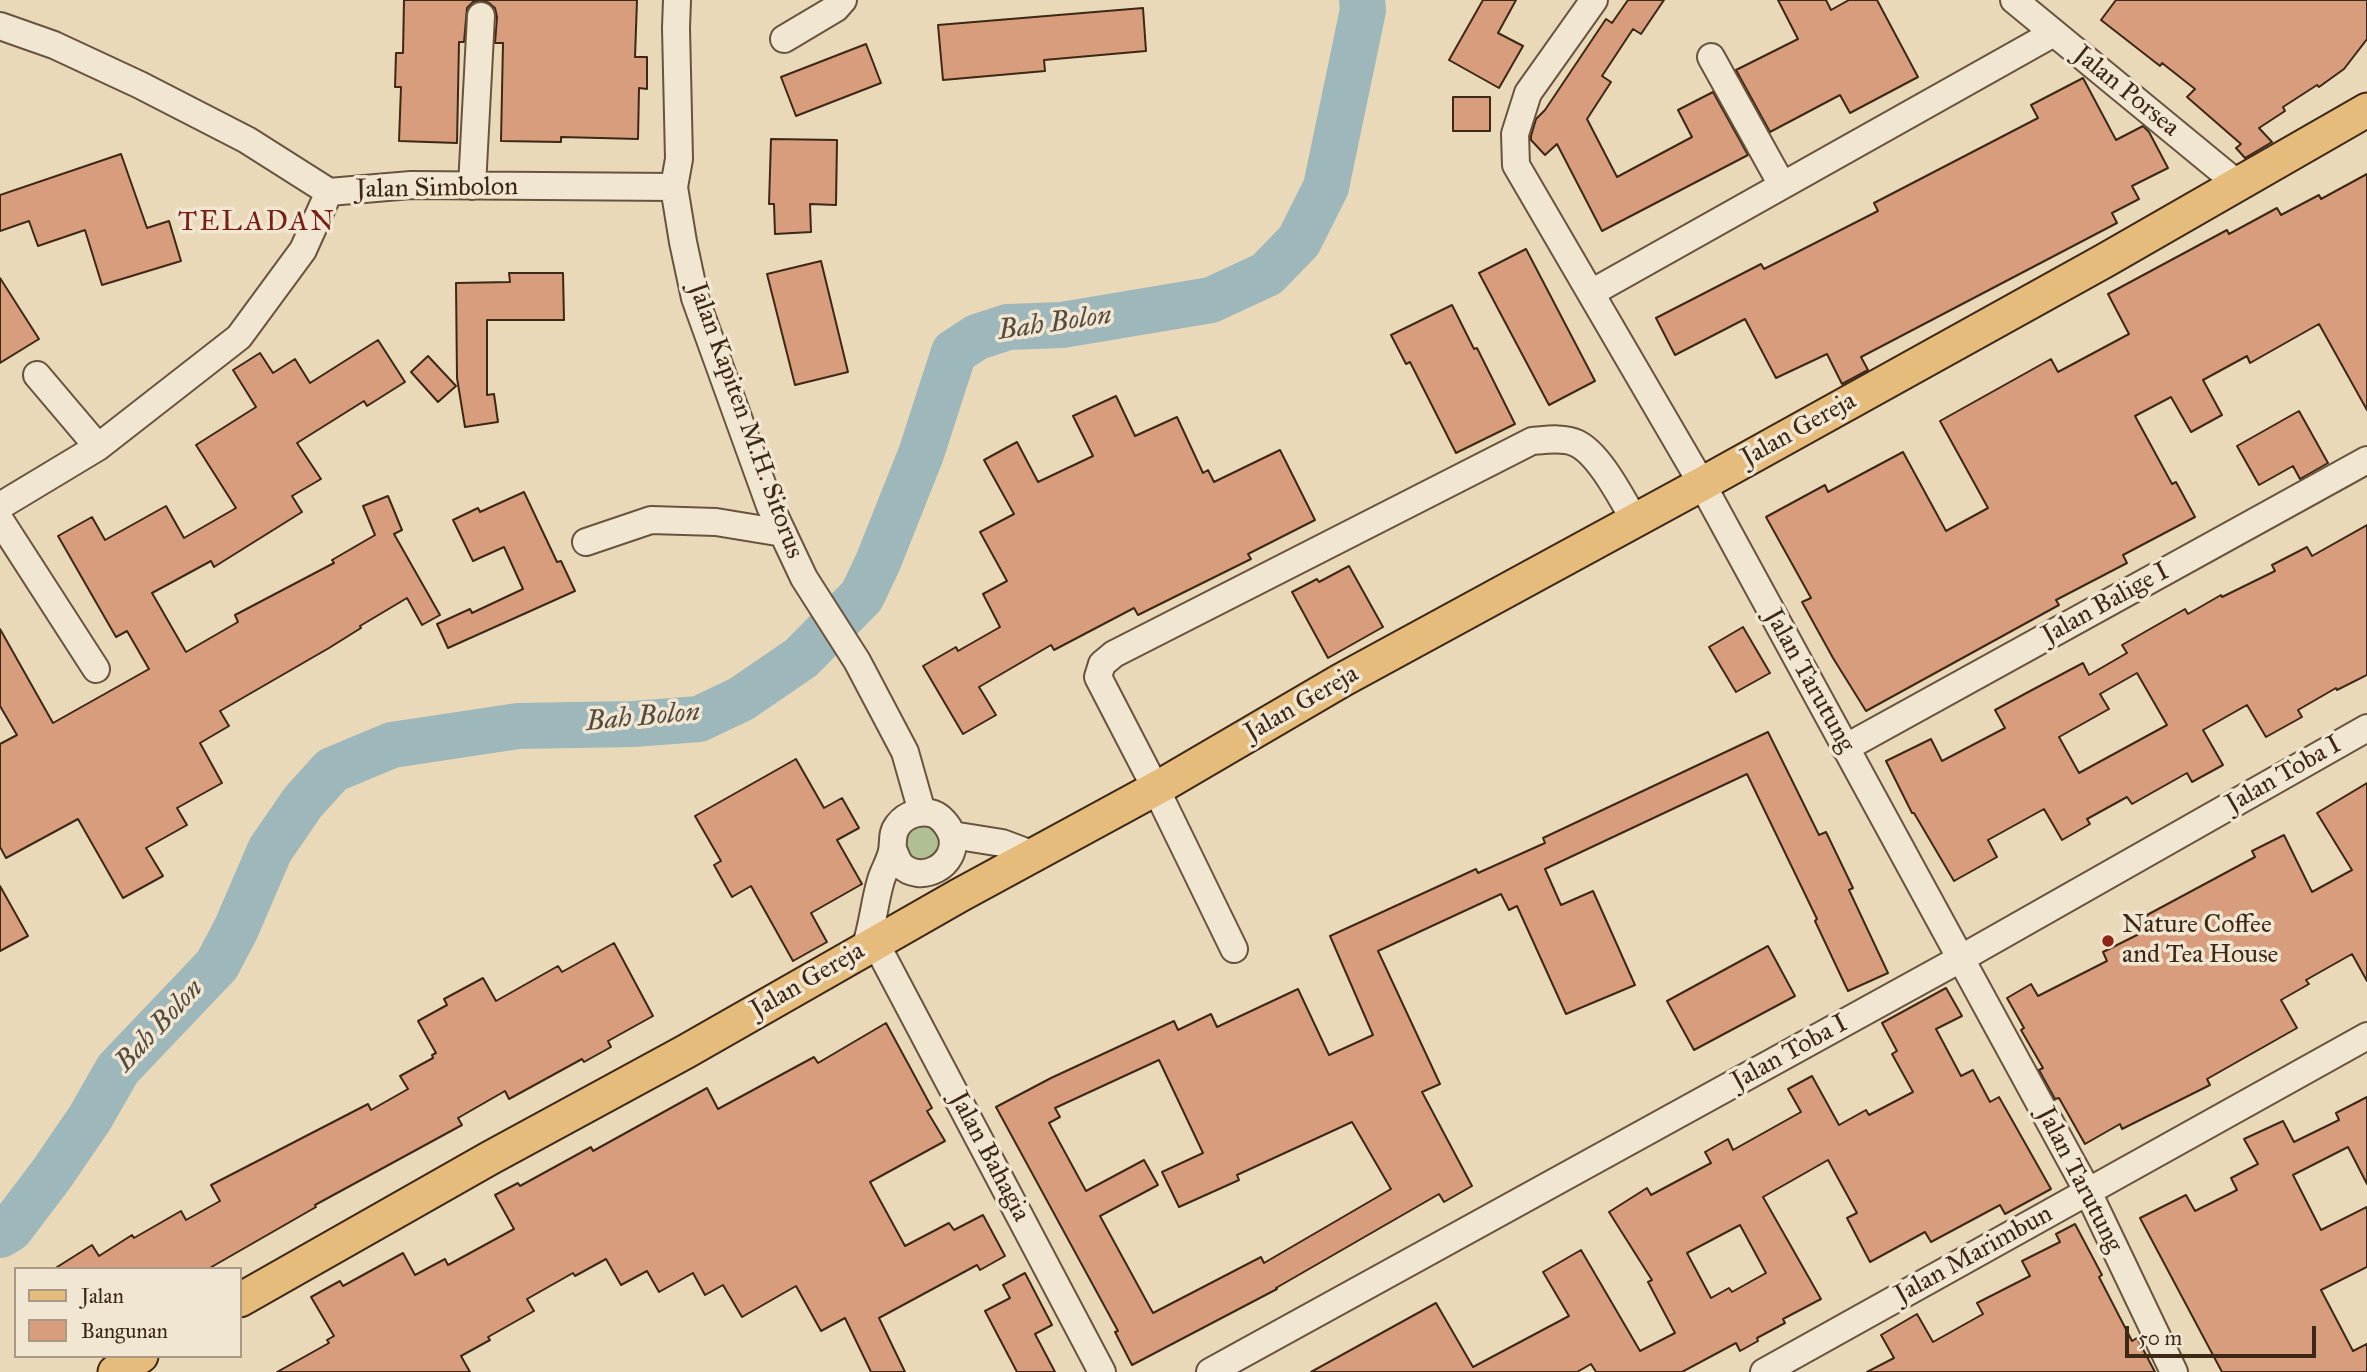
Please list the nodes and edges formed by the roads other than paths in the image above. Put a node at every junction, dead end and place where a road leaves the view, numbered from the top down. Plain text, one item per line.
1 (677, 0) edge
2 (843, 0) edge
3 (1594, 0) edge
4 (2014, 0) edge
5 (481, 16) dead end
6 (0, 26) edge
7 (2054, 33) junction
8 (784, 39) dead end
9 (1711, 57) dead end
10 (2367, 110) edge
11 (1782, 185) junction
12 (2239, 185) junction
13 (472, 186) junction
14 (674, 187) junction
15 (329, 192) junction
16 (1591, 293) junction
17 (37, 375) dead end
18 (98, 447) junction
19 (2367, 460) edge
20 (1702, 484) junction
21 (0, 506) edge
22 (0, 520) edge
23 (1635, 521) junction
24 (783, 533) junction
25 (586, 542) dead end
26 (96, 668) dead end
27 (2367, 729) edge
28 (1845, 748) junction
29 (1156, 789) junction
30 (922, 812) junction
31 (952, 835) junction
32 (893, 849) junction
33 (1034, 855) junction
34 (937, 870) junction
35 (960, 895) junction
36 (870, 945) junction
37 (1234, 948) dead end
38 (1960, 959) junction
39 (2367, 1036) edge
40 (2088, 1192) junction
41 (242, 1299) edge
42 (1102, 1372) edge
43 (1210, 1372) edge
44 (1765, 1372) edge
45 (2174, 1372) edge

1 - 14 street, Jalan Kapiten M.H. Sitorus
2 - 8 street
3 - 16 street, Jalan Tarutung
4 - 7 street, Jalan Porsea
5 - 13 street
6 - 15 street
7 - 11 street
7 - 12 street, Jalan Porsea
9 - 11 street
10 - 12 main road, Jalan Gereja
11 - 16 street
12 - 20 main road, Jalan Gereja
13 - 14 street, Jalan Simbolon
13 - 15 street, Jalan Simbolon
14 - 24 street, Jalan Kapiten M.H. Sitorus
15 - 18 street, Jalan Simbolon
16 - 20 street, Jalan Tarutung
17 - 18 street
18 - 21 street, Jalan Simbolon
19 - 28 street, Jalan Balige I
20 - 23 main road, Jalan Gereja
20 - 28 street, Jalan Tarutung
22 - 26 street
23 - 29 main road, Jalan Gereja
23 - 29 street
24 - 25 street
24 - 30 street, Jalan Kapiten M.H. Sitorus
27 - 38 street, Jalan Toba I
28 - 38 street, Jalan Tarutung
29 - 33 main road, Jalan Gereja
29 - 37 street
30 - 31 street
30 - 32 street
31 - 33 street
31 - 34 street
32 - 34 street
32 - 36 street
33 - 35 main road, Jalan Gereja
34 - 35 street
35 - 36 main road, Jalan Gereja
36 - 41 main road, Jalan Gereja
36 - 42 street, Jalan Bahagia
38 - 40 street, Jalan Tarutung
38 - 43 street, Jalan Toba I
39 - 40 street, Jalan Marimbun
40 - 44 street, Jalan Marimbun
40 - 45 street, Jalan Tarutung

